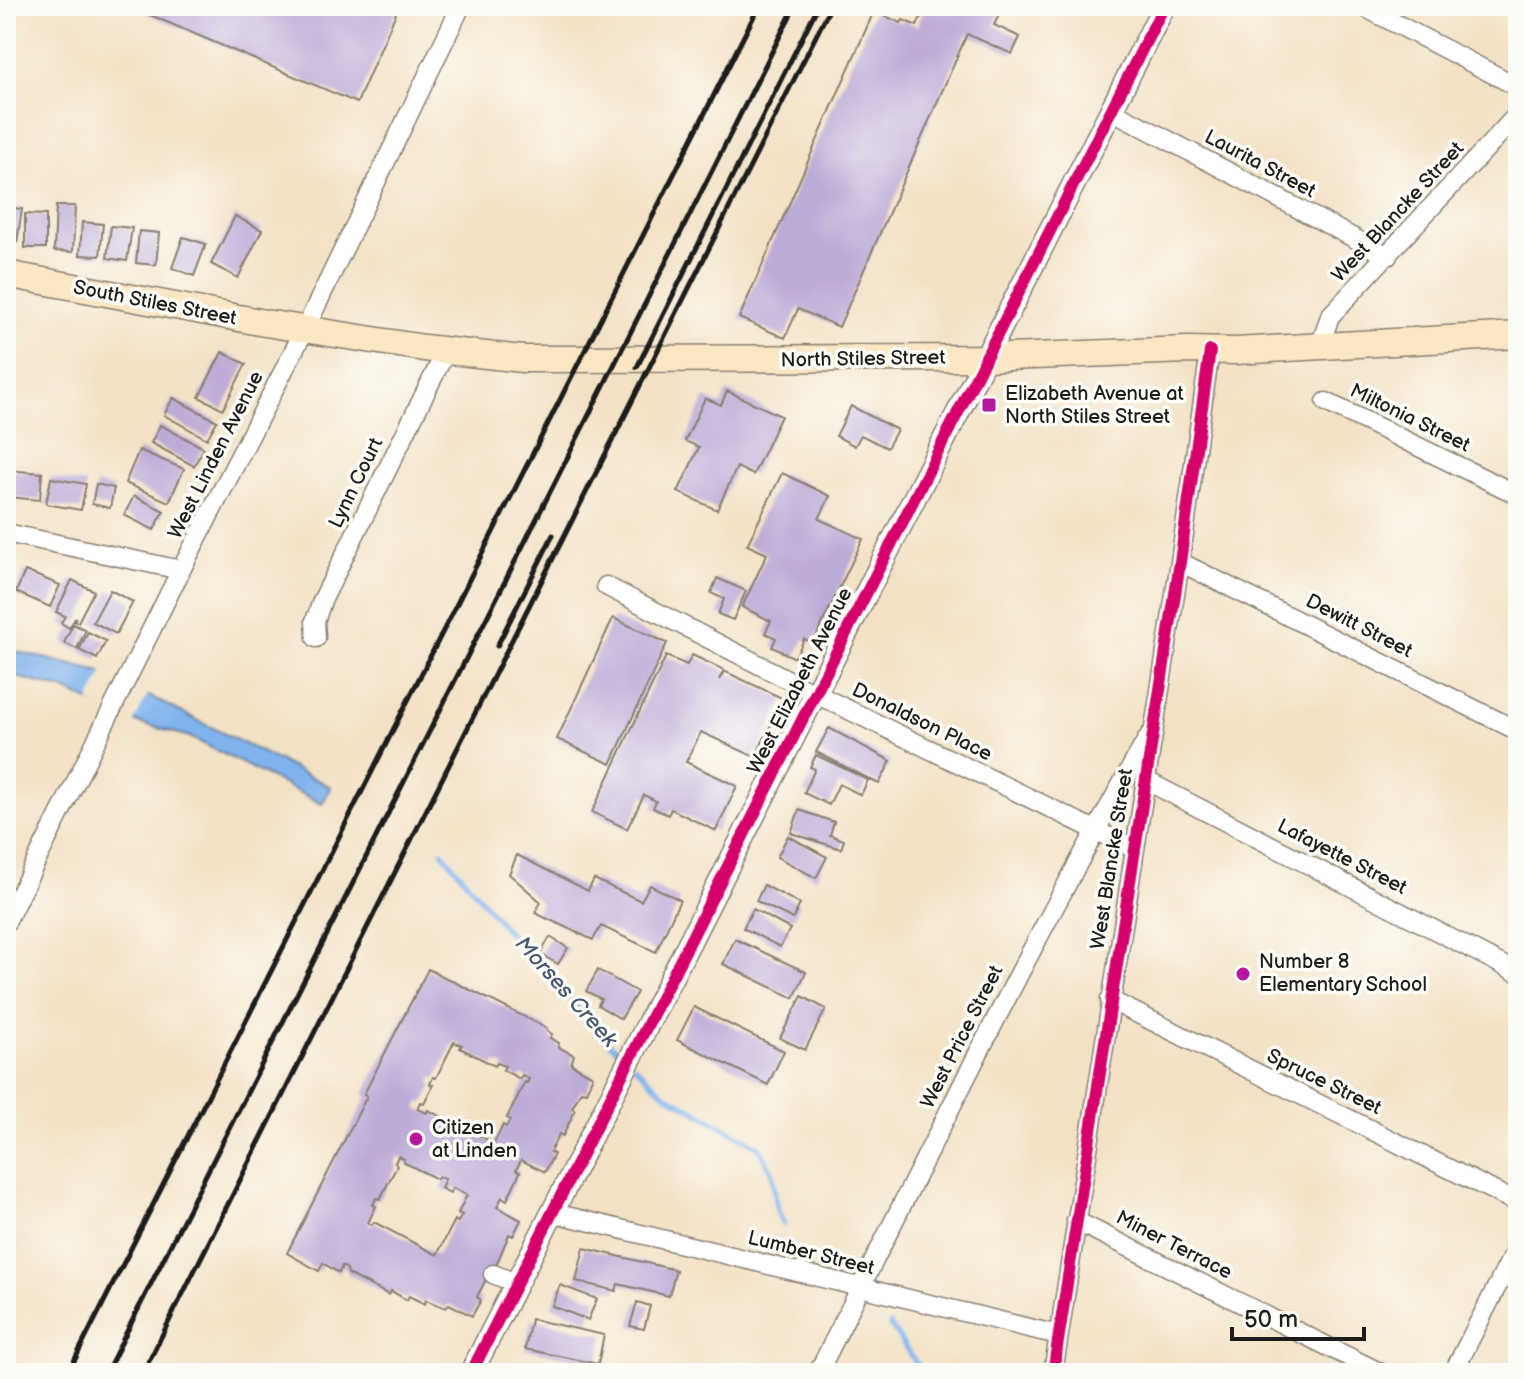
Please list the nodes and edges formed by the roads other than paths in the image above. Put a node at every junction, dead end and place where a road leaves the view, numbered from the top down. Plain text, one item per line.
1 (461, 6) edge
2 (1164, 6) edge
3 (1362, 6) edge
4 (1518, 87) edge
5 (1111, 110) junction
6 (1518, 114) edge
7 (1388, 256) junction
8 (6, 274) edge
9 (305, 329) junction
10 (1518, 335) edge
11 (1320, 346) junction
12 (446, 351) junction
13 (1210, 351) junction
14 (984, 358) junction
15 (1326, 402) dead end
16 (1518, 495) edge
17 (6, 533) edge
18 (1180, 562) junction
19 (181, 570) junction
20 (606, 586) dead end
21 (316, 638) dead end
22 (816, 694) junction
23 (1154, 726) junction
24 (1518, 731) edge
25 (1145, 780) junction
26 (1094, 831) junction
27 (1134, 849) junction
28 (6, 922) edge
29 (1518, 973) edge
30 (1110, 1000) junction
31 (1518, 1203) edge
32 (554, 1213) junction
33 (1076, 1221) junction
34 (1518, 1245) edge
35 (493, 1274) dead end
36 (516, 1283) junction
37 (860, 1288) junction
38 (1058, 1335) junction
39 (471, 1373) edge
40 (818, 1373) edge
41 (1053, 1373) edge
42 (1381, 1373) edge
43 (1453, 1373) edge

1 - 9 street, West Linden Avenue
2 - 5 street, West Elizabeth Avenue
3 - 4 street
5 - 7 street, Laurita Street
5 - 14 street, West Elizabeth Avenue
6 - 7 street, West Blancke Street
7 - 11 street, West Blancke Street
8 - 9 main road, South Stiles Street
9 - 12 main road, North Stiles Street
9 - 19 street, West Linden Avenue
10 - 11 main road, North Stiles Street
11 - 13 main road, North Stiles Street
12 - 14 main road, North Stiles Street
12 - 21 street, Lynn Court
13 - 14 main road, North Stiles Street
13 - 18 street, West Blancke Street
14 - 22 street, West Elizabeth Avenue
15 - 16 street, Miltonia Street
17 - 19 street
18 - 23 street, West Blancke Street
18 - 24 street, Dewitt Street
19 - 28 street, West Linden Avenue
20 - 22 street, Donaldson Place
22 - 26 street, Donaldson Place
22 - 32 street, West Elizabeth Avenue
23 - 25 street, West Blancke Street
23 - 26 street, West Price Street
25 - 27 street, West Blancke Street
25 - 29 street, Lafayette Street
26 - 27 street, Donaldson Place
26 - 37 street, West Price Street
27 - 30 street, West Blancke Street
30 - 31 street, Spruce Street
30 - 33 street, West Blancke Street
32 - 36 street, West Elizabeth Avenue
32 - 37 street, Lumber Street
33 - 38 street, West Blancke Street
33 - 42 street, Miner Terrace
34 - 43 street
35 - 36 street
36 - 39 street, West Elizabeth Avenue
37 - 38 street, Lumber Street
37 - 40 street, West Price Street
38 - 41 street, West Blancke Street

